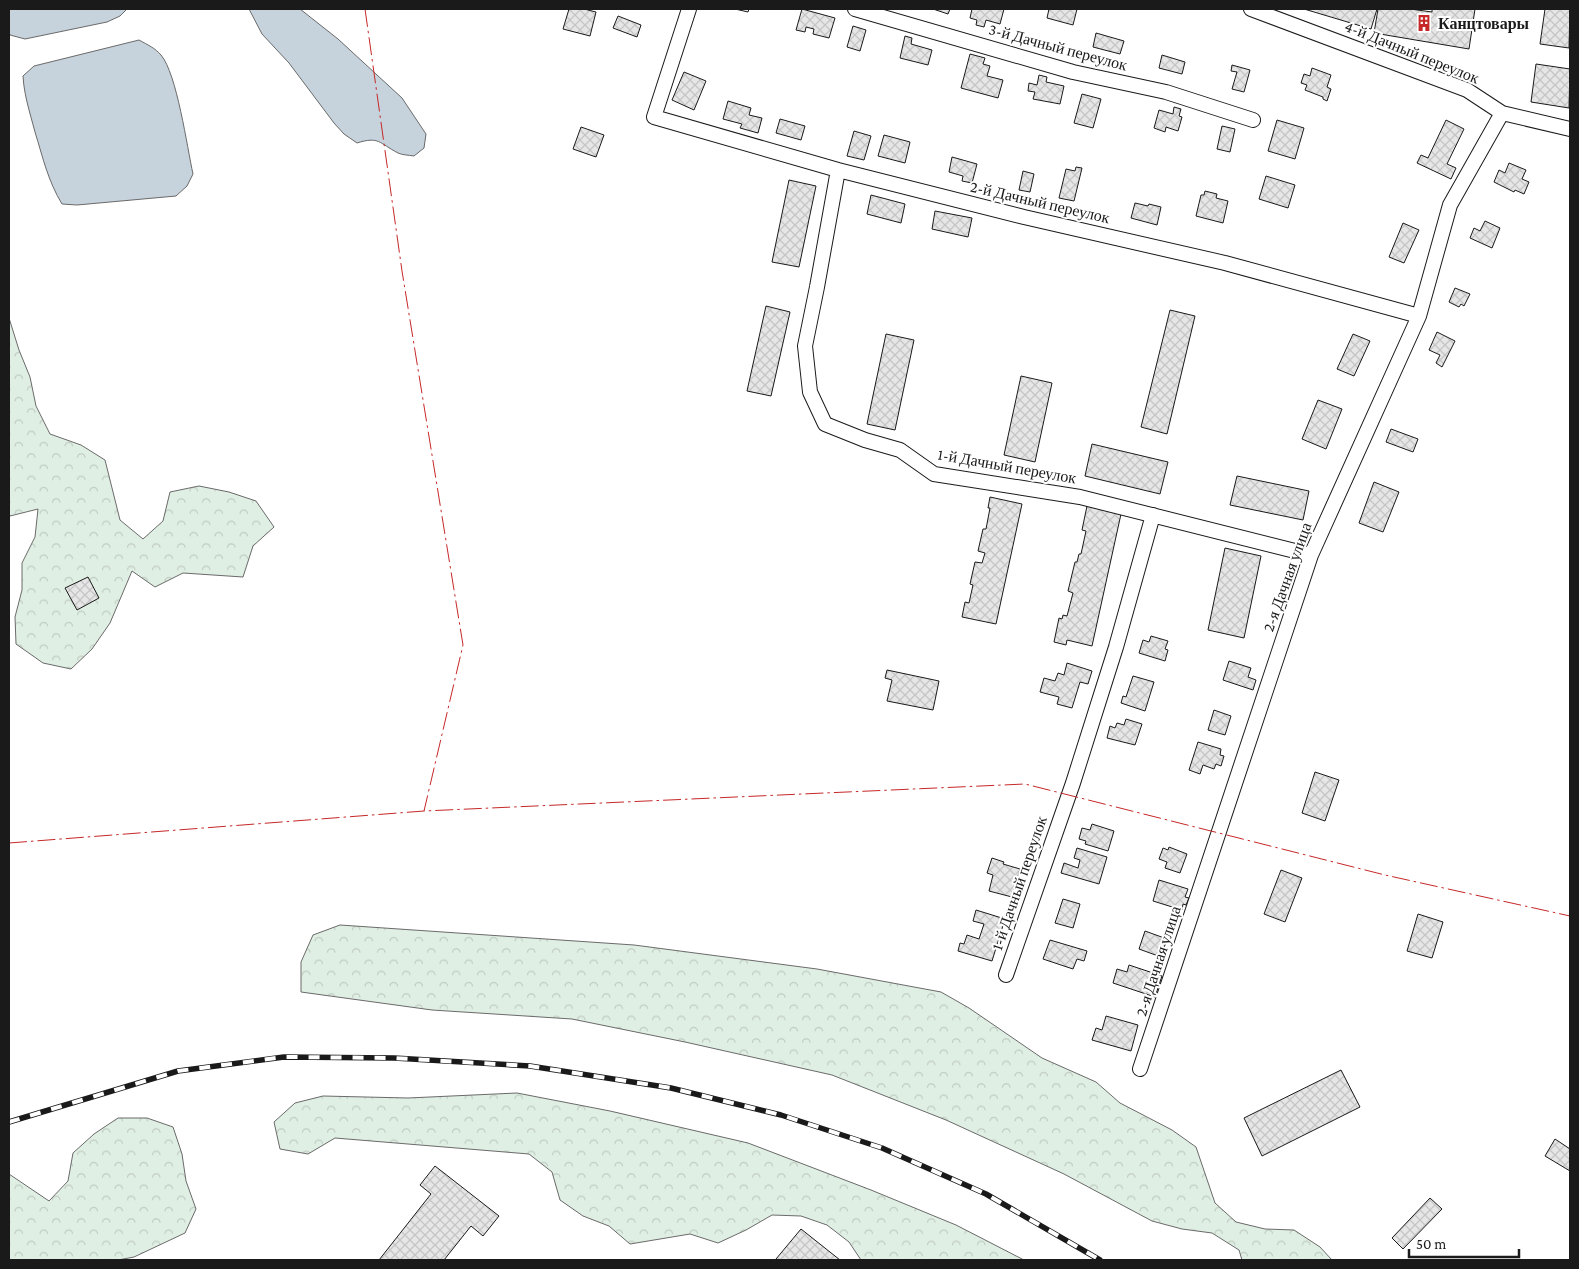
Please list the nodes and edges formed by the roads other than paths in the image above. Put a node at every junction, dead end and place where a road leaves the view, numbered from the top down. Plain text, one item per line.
1 (689, 9) edge
2 (855, 9) edge
3 (1251, 9) edge
4 (1502, 113) junction
5 (1254, 120) dead end
6 (1570, 129) edge
7 (838, 170) junction
8 (1419, 316) junction
9 (1153, 515) junction
10 (1311, 555) junction
11 (1006, 975) dead end
12 (1140, 1069) dead end

1 - 7 street, 2-й Дачный переулок
2 - 5 street, 3-й Дачный переулок
3 - 4 street, 4-й Дачный переулок
4 - 6 street
4 - 8 street, 2-я Дачная улица
7 - 8 street, 2-й Дачный переулок
7 - 9 street, 1-й Дачный переулок
8 - 10 street, 2-я Дачная улица
9 - 10 street, 1-й Дачный переулок
9 - 11 street, 1-й Дачный переулок
10 - 12 street, 2-я Дачная улица

